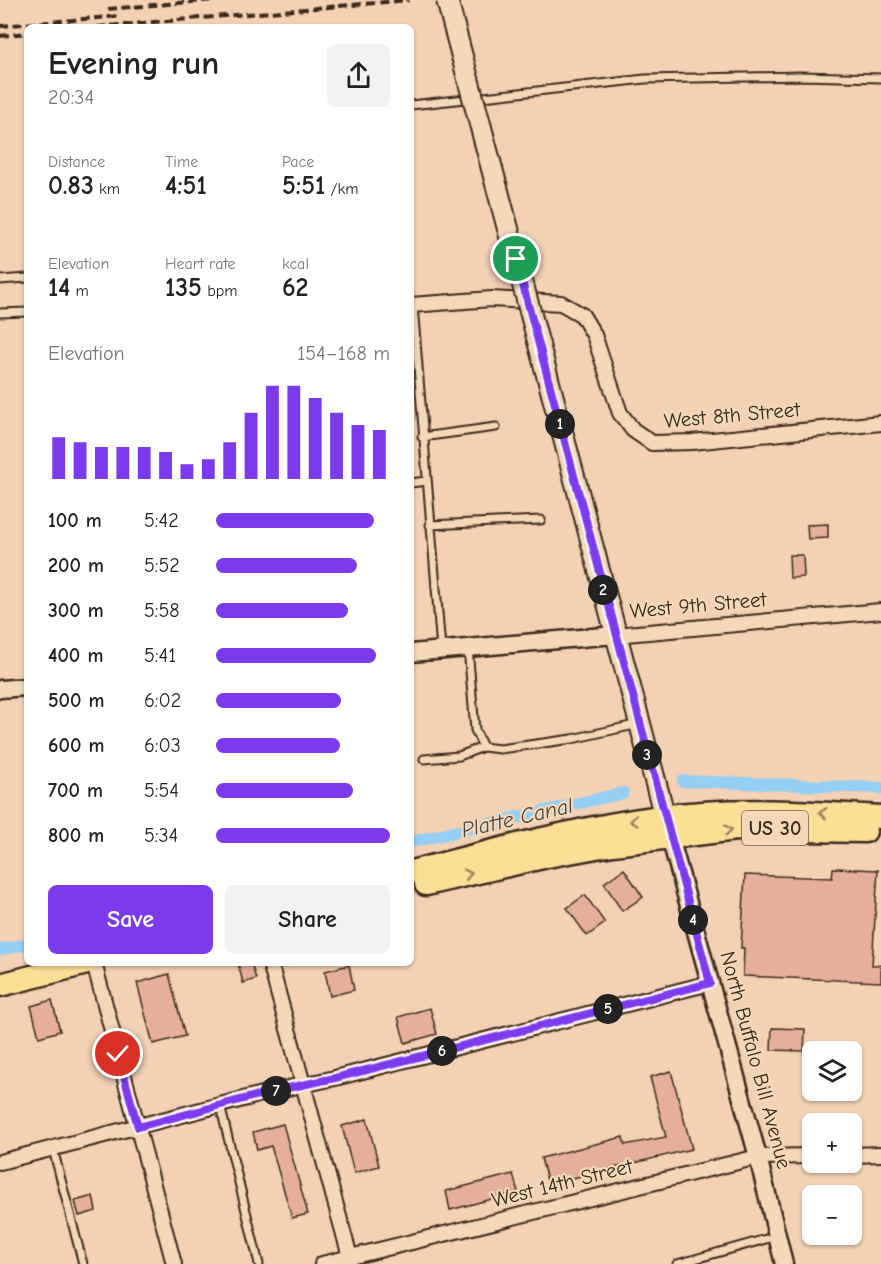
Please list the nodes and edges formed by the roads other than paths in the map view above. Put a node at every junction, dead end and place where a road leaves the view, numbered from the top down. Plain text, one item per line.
1 (447, 0) edge
2 (881, 78) edge
3 (414, 105) edge
4 (24, 278) edge
5 (0, 280) edge
6 (414, 305) edge
7 (24, 312) edge
8 (0, 313) edge
9 (414, 330) edge
10 (414, 405) edge
11 (420, 405) junction
12 (881, 423) edge
13 (496, 426) dead end
14 (422, 437) junction
15 (426, 481) junction
16 (414, 483) edge
17 (541, 520) dead end
18 (430, 525) junction
19 (881, 611) edge
20 (615, 635) junction
21 (468, 648) junction
22 (441, 650) junction
23 (414, 653) edge
24 (24, 687) edge
25 (0, 689) edge
26 (639, 724) junction
27 (483, 747) junction
28 (424, 759) dead end
29 (881, 817) edge
30 (667, 827) junction
31 (881, 831) edge
32 (414, 871) edge
33 (414, 886) edge
34 (75, 966) edge
35 (95, 966) edge
36 (271, 966) edge
37 (710, 983) junction
38 (0, 985) edge
39 (303, 1085) junction
40 (220, 1105) junction
41 (138, 1127) junction
42 (53, 1149) junction
43 (881, 1154) edge
44 (862, 1155) edge
45 (802, 1156) edge
46 (758, 1157) junction
47 (0, 1162) edge
48 (777, 1236) junction
49 (350, 1257) junction
50 (83, 1264) edge
51 (174, 1264) edge
52 (259, 1264) edge
53 (322, 1264) edge
54 (677, 1264) edge
55 (784, 1264) edge

1 - 20 main road, North Buffalo Bill Avenue, bridge
2 - 3 lane
4 - 5 lane
6 - 12 street, West 8th Street
7 - 8 lane
9 - 11 lane
10 - 11 lane
11 - 14 lane
13 - 14 lane
14 - 15 lane
15 - 16 lane
15 - 18 lane
17 - 18 lane
18 - 22 lane
19 - 20 street, West 9th Street
20 - 21 street, West 9th Street
20 - 26 main road, North Buffalo Bill Avenue
21 - 22 street, West 9th Street
21 - 27 lane
22 - 23 street, West 9th Street
24 - 25 street
26 - 27 lane
26 - 30 main road, North Buffalo Bill Avenue
27 - 28 lane
29 -> 30 main road, US 30
30 -> 31 main road, US 30
30 -> 32 main road, US 30
33 -> 30 main road, US 30
30 - 37 street, North Buffalo Bill Avenue
34 - 38 main road
35 - 41 street
36 - 39 street
37 - 39 street
37 - 46 street, North Buffalo Bill Avenue
39 - 40 street
39 - 49 street
40 - 41 street
40 - 52 lane
41 - 42 street
41 - 51 street
42 - 47 street
42 - 50 lane
43 - 44 street
45 - 46 street, West 14th Street
46 - 48 street, North Buffalo Bill Avenue
46 - 49 street, West 14th Street
48 - 54 lane
48 - 55 street, North Buffalo Bill Avenue
49 - 53 street, West 14th Street

